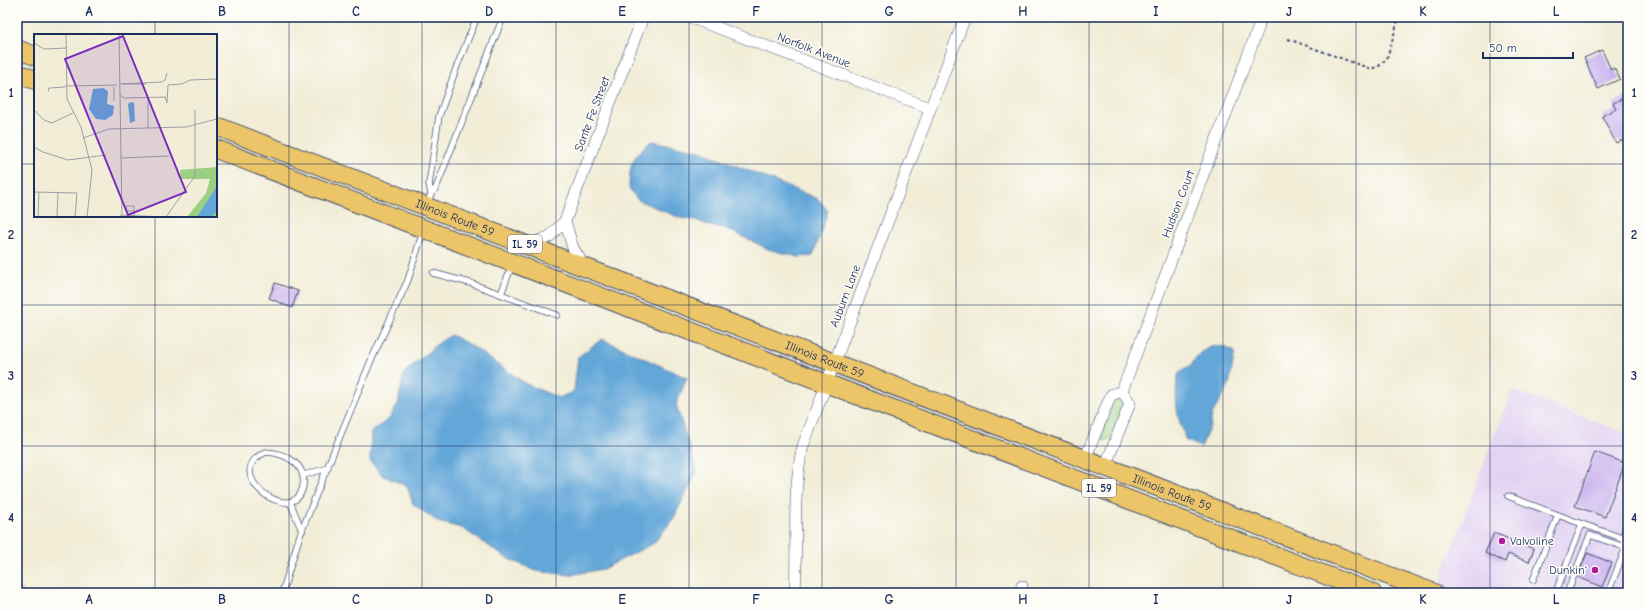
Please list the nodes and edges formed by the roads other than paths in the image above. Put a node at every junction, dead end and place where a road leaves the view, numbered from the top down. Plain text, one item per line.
1 (477, 17) edge
2 (503, 17) edge
3 (643, 17) edge
4 (689, 17) edge
5 (965, 17) edge
6 (1259, 26) dead end
7 (17, 49) edge
8 (34, 56) edge
9 (17, 73) edge
10 (34, 80) edge
11 (930, 108) junction
12 (217, 126) edge
13 (217, 149) edge
14 (428, 200) junction
15 (565, 221) junction
16 (424, 229) junction
17 (526, 245) junction
18 (512, 263) junction
19 (584, 267) junction
20 (433, 273) dead end
21 (501, 294) junction
22 (557, 316) dead end
23 (834, 363) junction
24 (826, 383) junction
25 (1122, 391) junction
26 (1085, 459) junction
27 (1105, 467) junction
28 (328, 468) junction
29 (304, 475) junction
30 (1508, 496) dead end
31 (290, 502) junction
32 (1558, 515) junction
33 (1628, 521) edge
34 (1582, 524) junction
35 (302, 532) junction
36 (1622, 538) junction
37 (1627, 547) edge
38 (1534, 580) dead end
39 (17, 590) edge
40 (23, 593) edge
41 (282, 593) edge
42 (795, 593) edge
43 (1372, 593) edge
44 (1434, 593) edge
45 (1558, 593) edge
46 (1567, 593) edge
47 (1608, 593) edge

1 - 14 lane
2 - 14 lane
3 - 15 street, Sante Fe Street
4 - 11 street, Norfolk Avenue
5 - 11 street, Auburn Lane
6 - 25 street, Hudson Court
7 - 8 main road
9 - 10 main road
11 - 23 street, Auburn Lane
12 - 14 main road, Illinois Route 59 / IL 59
13 - 16 main road, Illinois Route 59 / IL 59
14 - 17 main road, Illinois Route 59 / IL 59
15 - 17 street, Sante Fe Street
15 - 19 street
16 - 18 main road, Illinois Route 59 / IL 59
16 - 28 lane
17 - 19 main road, Illinois Route 59 / IL 59
18 - 21 lane
18 - 24 main road, Illinois Route 59 / IL 59
19 - 23 main road, Illinois Route 59 / IL 59
20 - 21 lane
21 - 22 lane
23 - 24 street, Auburn Lane
23 - 26 main road, Illinois Route 59 / IL 59
24 - 42 street, Auburn Lane
24 - 43 main road, Illinois Route 59 / IL 59
25 - 26 street, Hudson Court
25 - 27 street
26 - 27 main road, Illinois Route 59 / IL 59
27 - 44 main road, Illinois Route 59 / IL 59
28 - 29 lane
28 - 35 lane
29 - 31 lane
29 - 31 lane
30 - 32 lane
31 - 35 lane
32 - 34 lane
32 - 38 lane
33 - 36 lane
34 - 36 lane
34 - 45 lane
35 - 41 lane
36 - 37 lane
37 - 46 lane
37 - 47 lane
39 - 40 street

